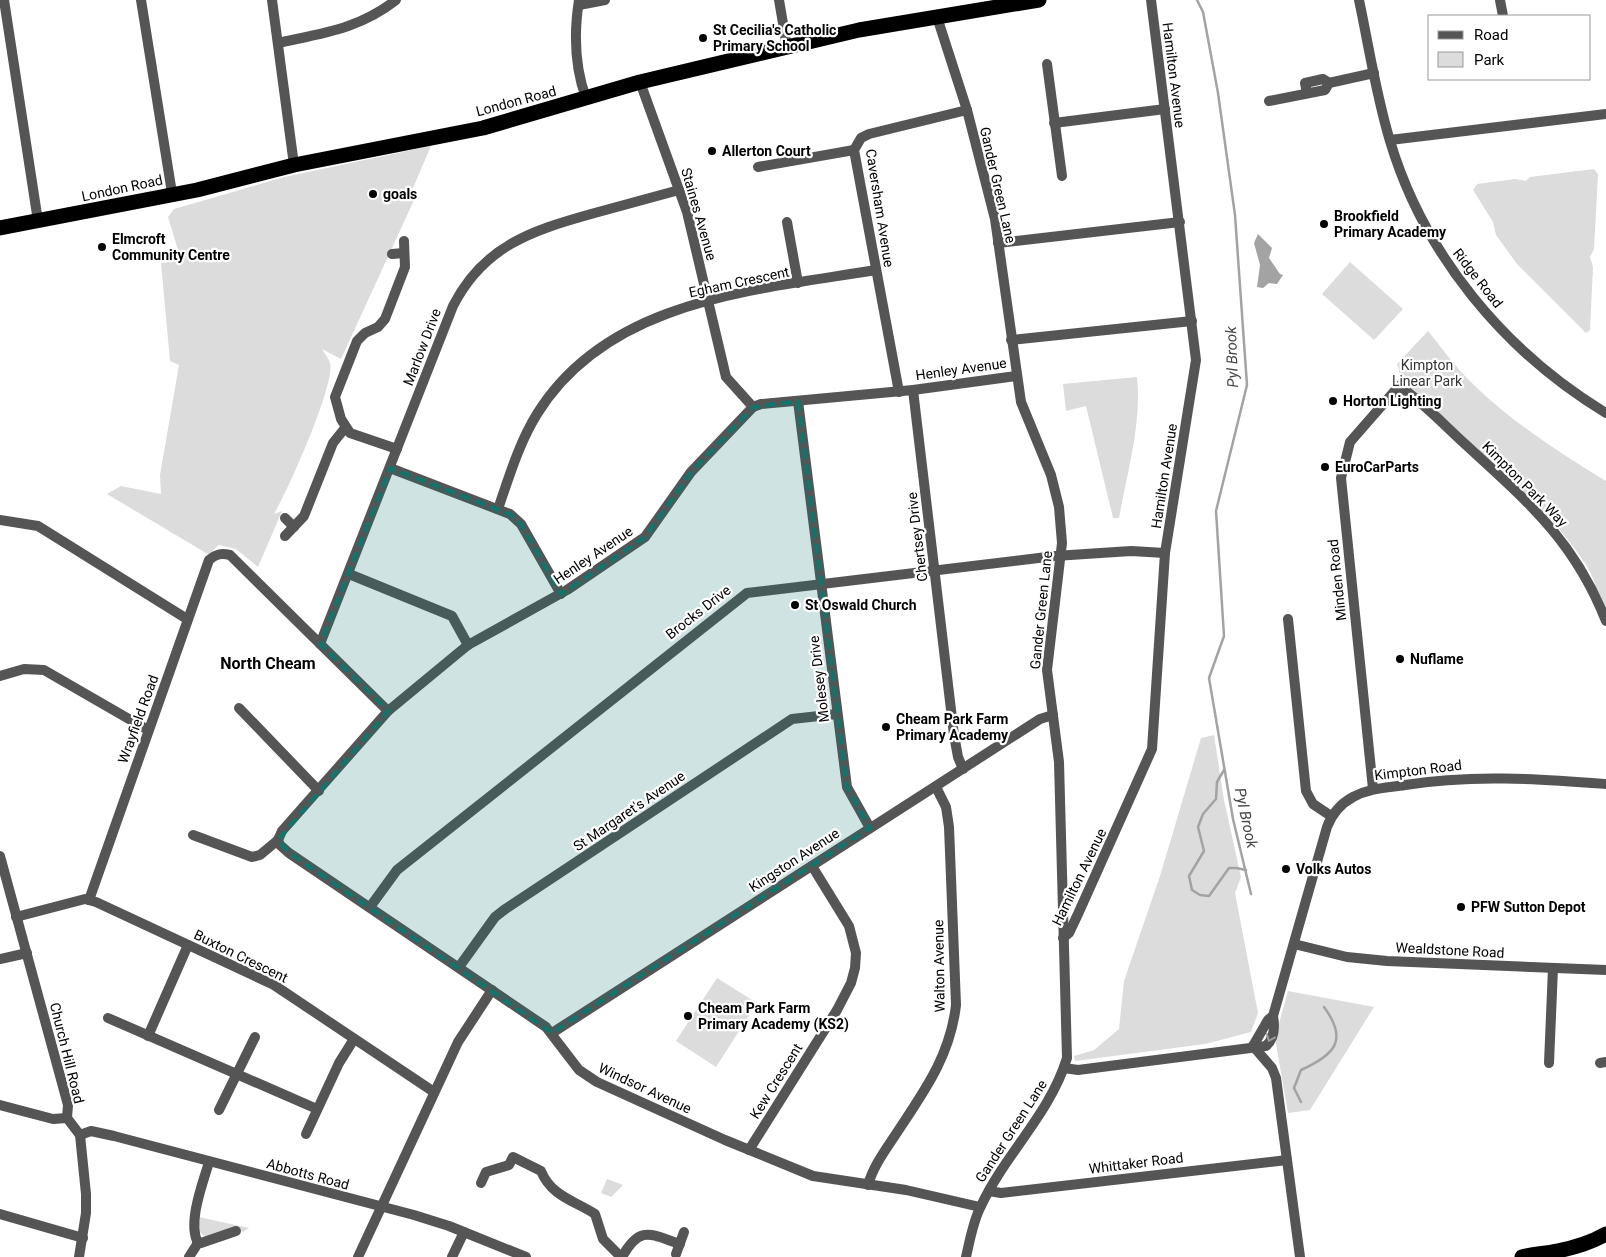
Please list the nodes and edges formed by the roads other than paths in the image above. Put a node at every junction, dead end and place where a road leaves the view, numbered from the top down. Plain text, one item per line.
1 (4, 0) edge
2 (141, 0) edge
3 (272, 0) edge
4 (396, 0) edge
5 (605, 0) edge
6 (779, 0) edge
7 (1039, 0) edge
8 (1151, 0) edge
9 (1359, 0) edge
10 (1500, 0) edge
11 (579, 2) edge
12 (1503, 15) edge
13 (937, 17) junction
14 (278, 42) junction
15 (787, 47) junction
16 (1047, 64) dead end
17 (1374, 73) junction
18 (640, 82) junction
19 (586, 98) junction
20 (1269, 101) dead end
21 (1165, 108) junction
22 (967, 110) junction
23 (1606, 114) edge
24 (1054, 122) junction
25 (1390, 140) junction
26 (854, 150) junction
27 (294, 165) junction
28 (758, 168) dead end
29 (1062, 176) dead end
30 (679, 190) junction
31 (172, 194) junction
32 (38, 221) junction
33 (787, 222) dead end
34 (1180, 222) junction
35 (0, 228) edge
36 (404, 241) dead end
37 (998, 243) junction
38 (404, 253) junction
39 (392, 254) dead end
40 (876, 270) junction
41 (798, 283) junction
42 (708, 300) junction
43 (1192, 321) junction
44 (1011, 340) junction
45 (1016, 376) junction
46 (1399, 386) joint
47 (913, 390) junction
48 (899, 392) junction
49 (798, 401) junction
50 (753, 407) junction
51 (1606, 413) edge
52 (345, 428) junction
53 (397, 449) junction
54 (390, 468) junction
55 (498, 509) junction
56 (285, 518) dead end
57 (0, 520) edge
58 (294, 527) junction
59 (285, 536) dead end
60 (1165, 553) junction
61 (1061, 556) junction
62 (935, 570) junction
63 (349, 574) junction
64 (821, 583) junction
65 (560, 594) junction
66 (187, 619) junction
67 (1288, 619) dead end
68 (1606, 621) edge
69 (320, 644) junction
70 (468, 645) junction
71 (0, 676) edge
72 (239, 708) dead end
73 (388, 711) junction
74 (837, 714) junction
75 (1053, 715) junction
76 (148, 730) junction
77 (963, 769) junction
78 (1606, 784) edge
79 (936, 787) junction
80 (1373, 789) junction
81 (319, 791) junction
82 (1331, 816) junction
83 (870, 828) junction
84 (193, 835) dead end
85 (278, 840) junction
86 (0, 856) edge
87 (812, 866) junction
88 (89, 900) junction
89 (370, 906) junction
90 (1062, 910) junction
91 (1078, 914) junction
92 (16, 917) junction
93 (1063, 938) junction
94 (1294, 944) junction
95 (188, 945) junction
96 (27, 953) junction
97 (0, 959) edge
98 (459, 967) junction
99 (1553, 968) junction
100 (1606, 970) edge
101 (492, 990) junction
102 (108, 1018) dead end
103 (552, 1033) junction
104 (148, 1036) junction
105 (254, 1037) dead end
106 (354, 1038) junction
107 (1253, 1046) junction
108 (1549, 1063) dead end
109 (1064, 1068) junction
110 (236, 1076) junction
111 (434, 1092) junction
112 (0, 1105) edge
113 (317, 1109) junction
114 (218, 1110) dead end
115 (67, 1118) junction
116 (306, 1134) dead end
117 (80, 1135) junction
118 (750, 1150) junction
119 (1287, 1160) junction
120 (209, 1162) junction
121 (481, 1183) dead end
122 (868, 1185) junction
123 (988, 1191) junction
124 (381, 1207) junction
125 (980, 1207) junction
126 (0, 1214) edge
127 (236, 1231) dead end
128 (464, 1232) junction
129 (684, 1232) dead end
130 (1606, 1234) edge
131 (83, 1238) junction
132 (198, 1243) junction
133 (680, 1244) junction
134 (676, 1254) dead end
135 (1552, 1254) edge
136 (79, 1257) edge
137 (189, 1257) edge
138 (358, 1257) edge
139 (452, 1257) edge
140 (523, 1257) edge
141 (621, 1257) edge
142 (966, 1257) edge
143 (1300, 1257) edge
144 (1522, 1257) edge

1 - 32 street
2 - 31 street
3 - 14 street
4 - 14 street
5 - 11 street
6 - 15 street
7 - 13 highway, London Road
8 - 21 street, Hamilton Avenue
9 - 17 street, Ridge Road
10 - 12 street
11 - 19 street
13 - 15 highway, London Road
13 - 22 street, Gander Green Lane
14 - 27 street
15 - 18 highway, London Road
16 - 24 street
17 - 20 street
17 - 25 street, Ridge Road
18 - 19 highway, London Road
18 - 30 street, Staines Avenue
19 - 27 highway, London Road
21 - 24 street
21 - 34 street, Hamilton Avenue
22 - 26 street, Caversham Avenue
22 - 37 street, Gander Green Lane
23 - 25 street
24 - 29 street
25 - 51 street, Ridge Road
26 - 28 street
26 - 40 street, Caversham Avenue
27 - 31 highway, London Road
30 - 42 street, Staines Avenue
30 - 53 street, Marlow Drive
31 - 32 highway, London Road
32 - 35 highway, London Road
33 - 41 street
34 - 37 street
34 - 43 street, Hamilton Avenue
36 - 38 street
37 - 44 street, Gander Green Lane
38 - 39 street
38 - 52 street
40 - 41 street, Egham Crescent
40 - 48 street, Caversham Avenue
41 - 42 street, Egham Crescent
42 - 50 street, Staines Avenue
42 - 55 street, Egham Crescent
43 - 44 street
43 - 60 street, Hamilton Avenue
44 - 45 street, Gander Green Lane
45 - 47 street, Henley Avenue
45 - 61 street, Gander Green Lane
46 - 68 street, Kimpton Park Way
46 - 80 street, Minden Road
47 - 48 street, Henley Avenue
47 - 62 street, Chertsey Drive
48 - 49 street, Henley Avenue
49 - 50 street, Henley Avenue
49 - 64 street, Molesey Drive
50 - 65 street, Henley Avenue
52 - 53 street
52 - 58 street
53 - 54 street, Marlow Drive
54 - 55 street
54 - 63 street, Marlow Drive
55 - 65 street
56 - 58 street
57 - 66 street
58 - 59 street
60 - 61 street, Brocks Drive
60 - 91 street, Hamilton Avenue
61 - 62 street, Brocks Drive
61 - 75 street, Gander Green Lane
62 - 64 street, Brocks Drive
62 - 77 street, Chertsey Drive
63 - 69 street, Marlow Drive
63 - 70 street
64 - 74 street, Molesey Drive
64 - 89 street, Brocks Drive
65 - 70 street, Henley Avenue
66 - 69 street, Wrayfield Road
66 - 76 street, Wrayfield Road
67 - 82 street
69 - 73 street
70 - 73 street, Henley Avenue
71 - 76 street
72 - 81 street
73 - 81 street, Henley Avenue
74 - 83 street, Molesey Drive
74 - 98 street, St Margaret's Avenue
75 - 77 street, Kingston Avenue
75 - 90 street, Gander Green Lane
76 - 88 street, Wrayfield Road
77 - 79 street, Kingston Avenue
78 - 80 street, Kimpton Road
79 - 83 street, Kingston Avenue
79 - 122 street, Walton Avenue
80 - 82 street, Kimpton Road
81 - 85 street, Henley Avenue
82 - 94 street
83 - 87 street, Kingston Avenue
84 - 85 street, Henley Avenue
85 - 89 street, Windsor Avenue
86 - 92 street, Church Hill Road
87 - 103 street, Kingston Avenue
87 - 118 street, Kew Crescent
88 - 92 street
88 - 95 street, Buxton Crescent
89 - 98 street, Windsor Avenue
90 - 91 street
90 - 93 street, Gander Green Lane
91 - 93 street, Hamilton Avenue
92 - 96 street, Church Hill Road
93 - 109 street, Gander Green Lane
94 - 99 street, Wealdstone Road
94 - 107 street
95 - 104 street
95 - 106 street, Buxton Crescent
96 - 97 street
96 - 115 street, Church Hill Road
98 - 101 street, Windsor Avenue
99 - 100 street, Wealdstone Road
99 - 108 street
101 - 103 street, Windsor Avenue
101 - 111 street
102 - 104 street
103 - 118 street, Windsor Avenue
104 - 110 street
105 - 110 street
106 - 111 street, Buxton Crescent
106 - 113 street
107 - 109 street
107 - 119 street
109 - 123 street, Gander Green Lane
110 - 113 street
110 - 114 street
111 - 124 street
112 - 115 street
113 - 116 street
115 - 117 street, Church Hill Road
117 - 120 street, Abbotts Road
117 - 131 street
118 - 122 street, Windsor Avenue
119 - 123 street, Whittaker Road
119 - 143 street
120 - 124 street, Abbotts Road
120 - 132 street
121 - 141 street
122 - 125 street, Windsor Avenue
123 - 125 street, Gander Green Lane
124 - 128 street, Abbotts Road
124 - 138 street
125 - 142 street, Gander Green Lane
126 - 131 street
127 - 132 street
128 - 139 street
128 - 140 street, Abbotts Road
129 - 133 street
130 - 135 highway
131 - 136 street
132 - 137 street
133 - 134 street
133 - 141 street
135 - 144 highway

